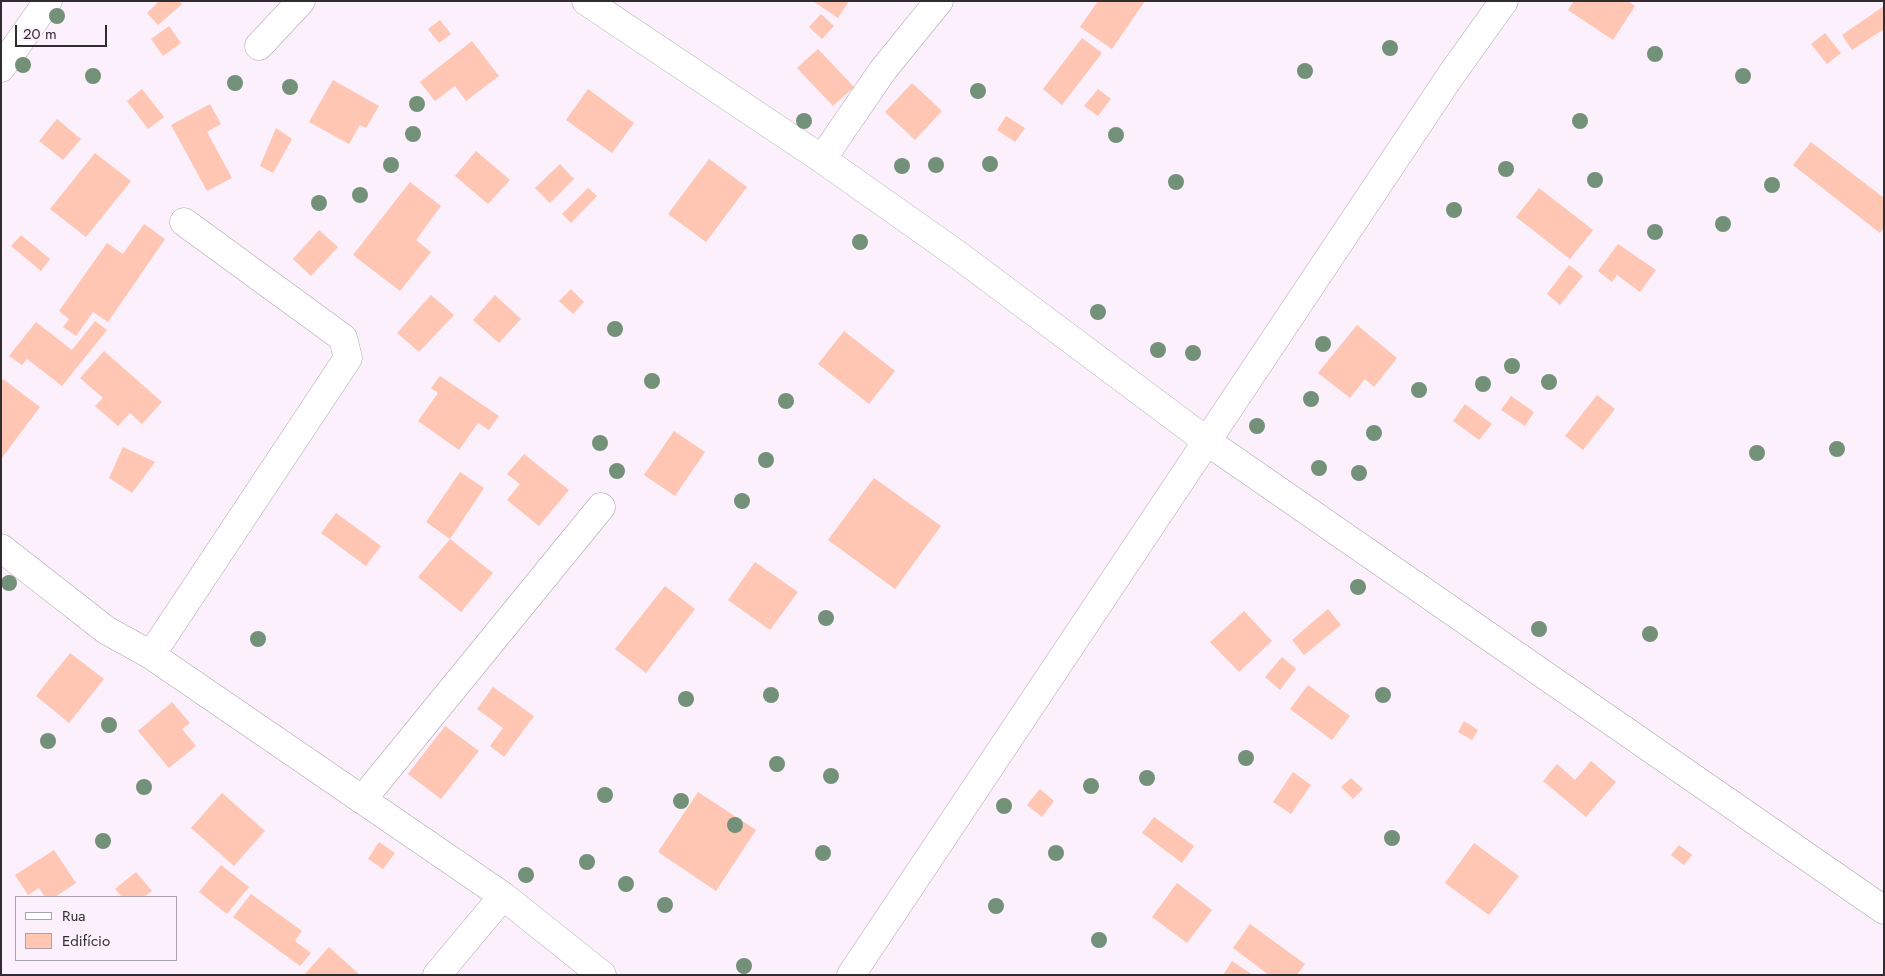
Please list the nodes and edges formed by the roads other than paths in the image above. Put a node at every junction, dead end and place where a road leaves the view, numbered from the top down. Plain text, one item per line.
1 (48, 1) edge
2 (301, 1) edge
3 (586, 1) edge
4 (939, 1) edge
5 (1504, 1) edge
6 (259, 46) dead end
7 (1, 68) edge
8 (822, 159) junction
9 (184, 222) dead end
10 (1208, 442) junction
11 (601, 507) dead end
12 (1, 548) edge
13 (151, 654) junction
14 (362, 800) junction
15 (503, 896) junction
16 (1884, 910) edge
17 (437, 975) edge
18 (602, 975) edge
19 (851, 975) edge

1 - 7 street
2 - 6 street
3 - 8 street
4 - 8 street
5 - 10 street
8 - 10 street
9 - 13 street
10 - 16 street
10 - 19 street
11 - 14 street
12 - 13 street
13 - 14 street
14 - 15 street
15 - 17 street
15 - 18 street

